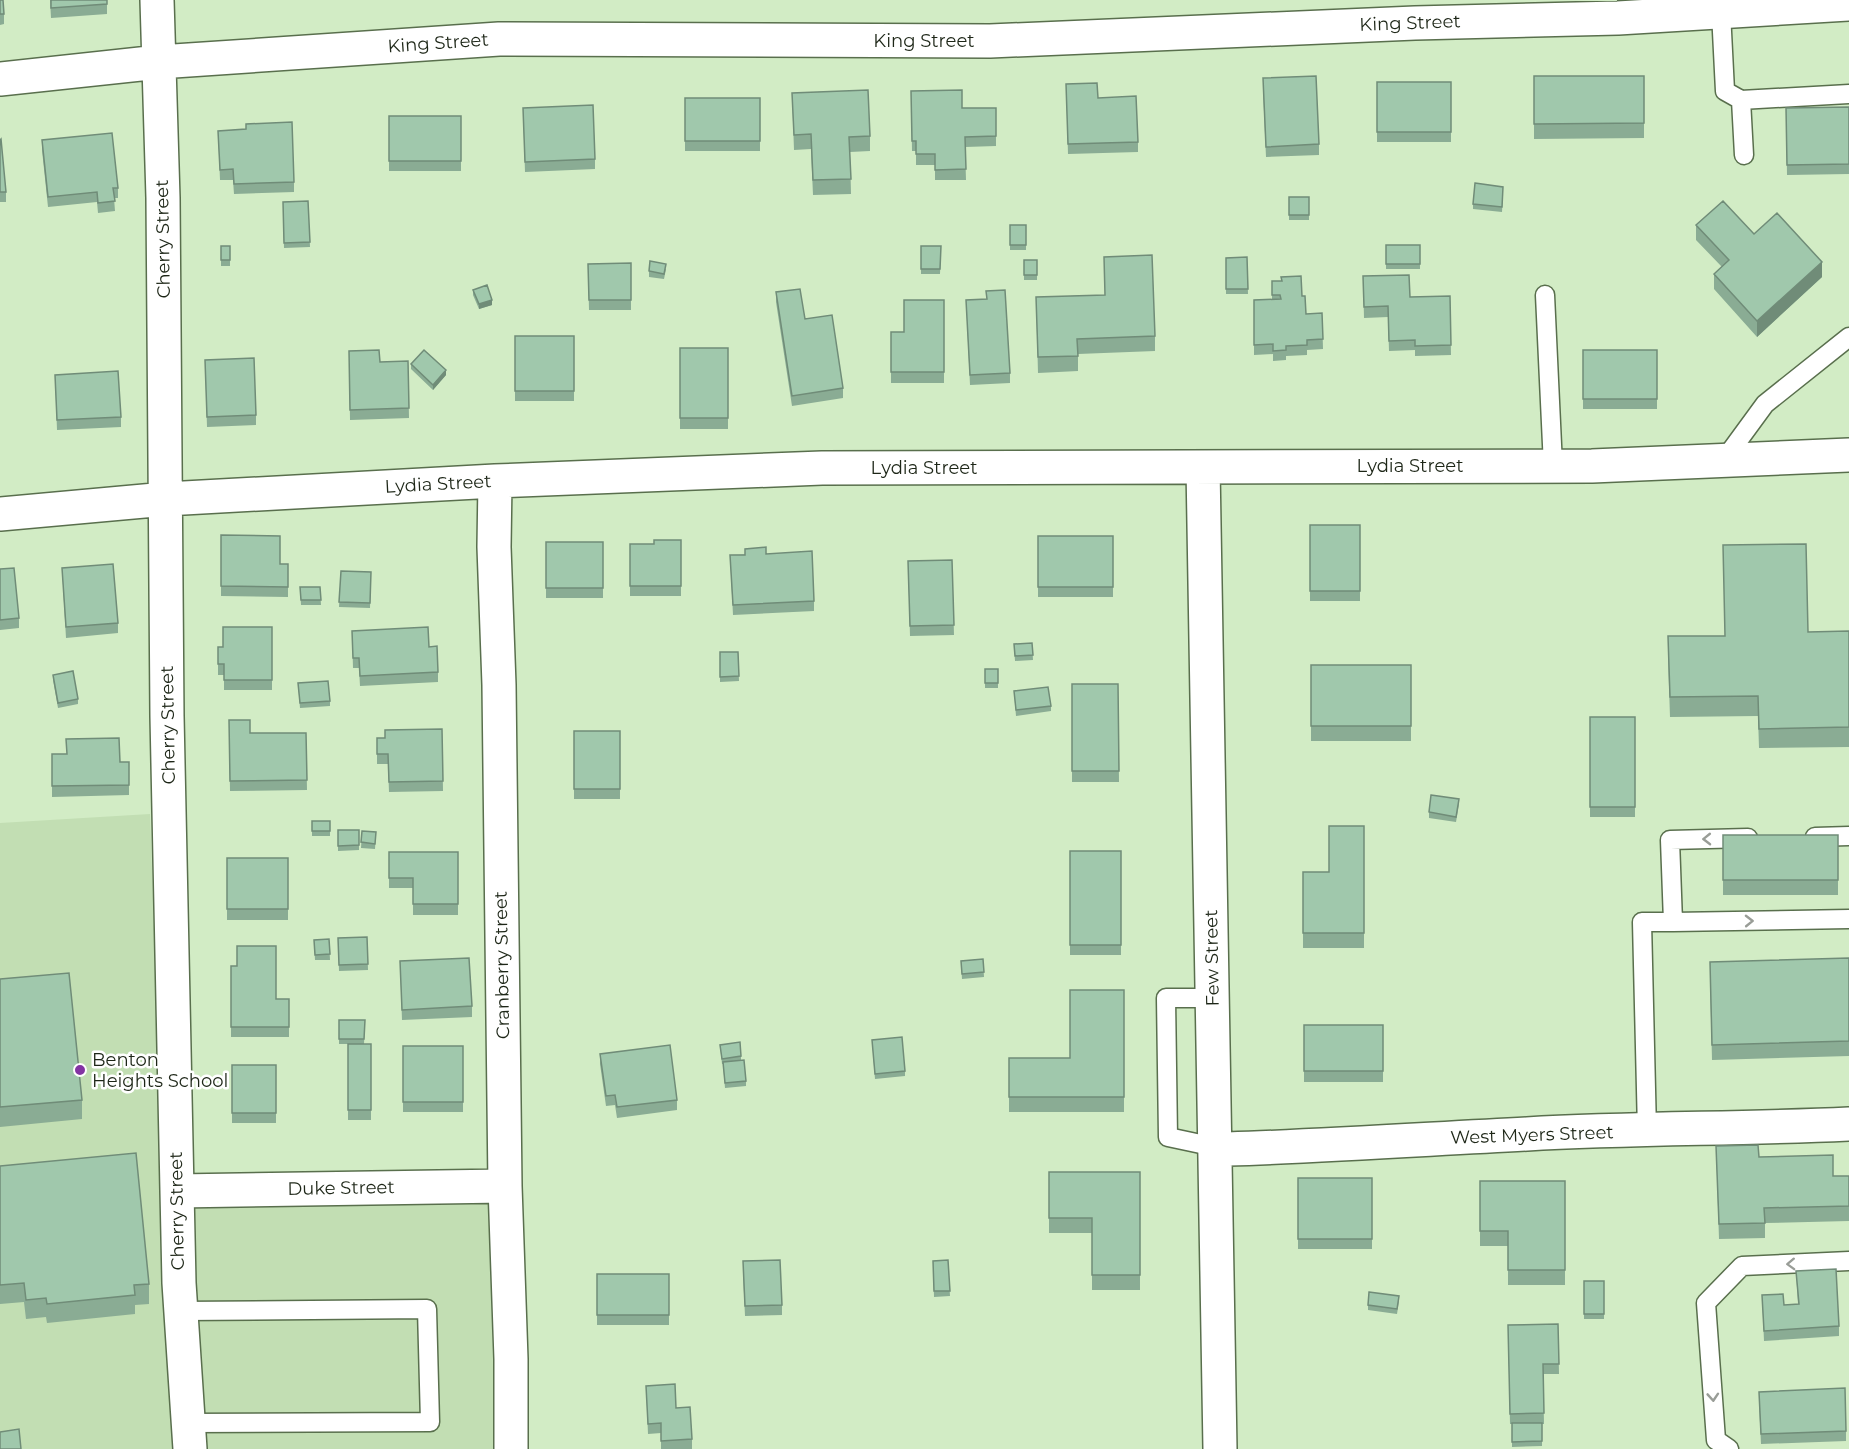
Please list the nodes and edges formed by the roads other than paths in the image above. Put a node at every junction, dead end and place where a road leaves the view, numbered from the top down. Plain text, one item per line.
1 (157, 0) edge
2 (1849, 4) edge
3 (1721, 12) junction
4 (159, 62) junction
5 (0, 79) edge
6 (1849, 94) edge
7 (1741, 100) junction
8 (1744, 155) dead end
9 (1545, 295) dead end
10 (1849, 337) edge
11 (1849, 456) edge
12 (1724, 460) junction
13 (1553, 466) junction
14 (1203, 467) junction
15 (495, 481) junction
16 (166, 499) junction
17 (0, 514) edge
18 (1849, 836) edge
19 (1801, 837) edge
20 (1766, 838) edge
21 (1849, 919) edge
22 (1673, 922) junction
23 (1212, 998) junction
24 (1849, 1124) edge
25 (1647, 1131) junction
26 (1215, 1148) junction
27 (505, 1186) junction
28 (177, 1191) junction
29 (1849, 1261) edge
30 (181, 1311) junction
31 (189, 1436) edge
32 (511, 1449) edge
33 (1220, 1449) edge
34 (1729, 1449) edge

1 - 4 street, Cherry Street
2 - 3 street, King Street
3 - 4 street, King Street
3 - 7 lane
4 - 5 street, King Street
4 - 16 street, Cherry Street
6 - 7 lane
7 - 8 lane
9 - 13 lane
10 - 12 lane
11 - 12 street, Lydia Street
12 - 13 street, Lydia Street
13 - 14 street, Lydia Street
14 - 15 street, Lydia Street
14 - 23 street, Few Street
15 - 16 street, Lydia Street
15 - 27 street, Cranberry Street
16 - 17 street, Lydia Street
16 - 28 street, Cherry Street
18 - 19 lane
20 -> 22 lane
22 -> 21 lane
22 - 25 lane
23 - 26 street, Few Street
23 - 26 lane
24 - 25 street, West Myers Street
25 - 26 street, West Myers Street
26 - 33 street, Few Street
27 - 28 street, Duke Street
27 - 32 street, Cranberry Street
28 - 30 street, Cherry Street
29 -> 34 lane
30 - 31 street, Cherry Street
30 - 31 lane

